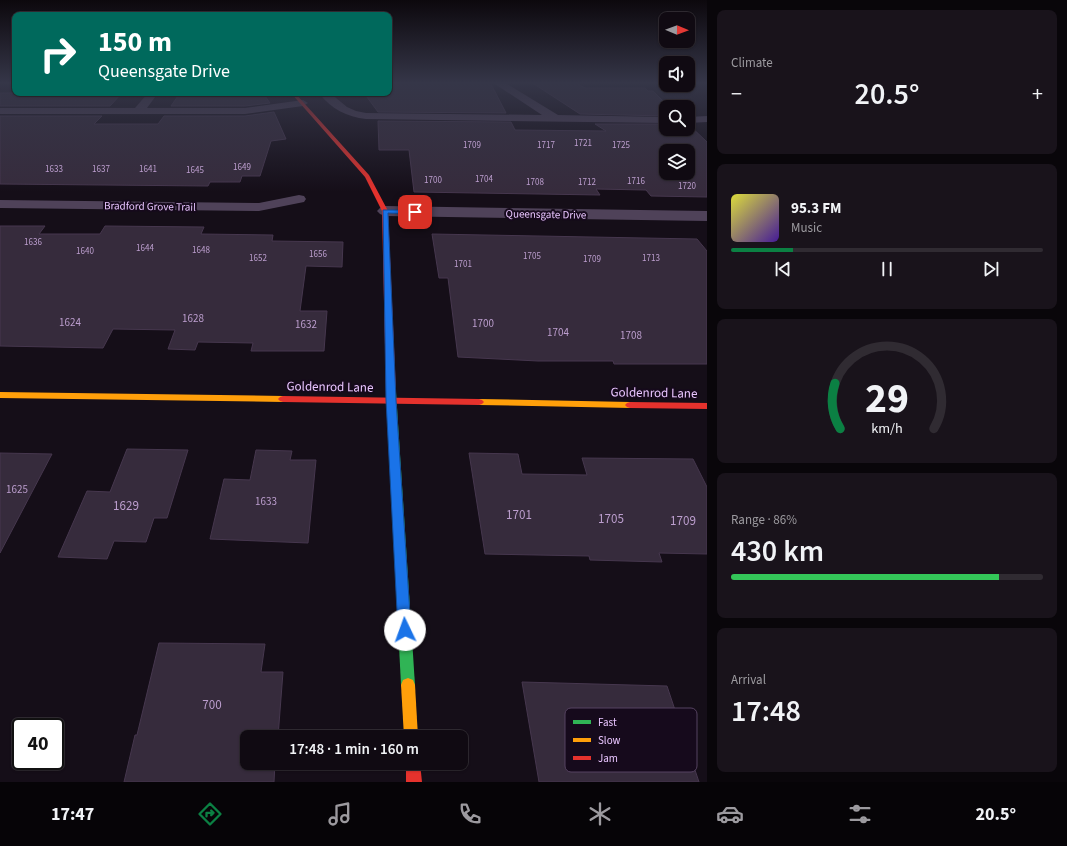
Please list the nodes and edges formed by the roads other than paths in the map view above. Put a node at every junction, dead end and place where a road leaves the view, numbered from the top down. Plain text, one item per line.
1 (316, 118) edge
2 (582, 118) edge
3 (707, 119) edge
4 (659, 120) edge
5 (695, 120) edge
6 (299, 200) dead end
7 (0, 204) edge
8 (385, 211) junction
9 (707, 216) edge
10 (0, 395) edge
11 (391, 400) junction
12 (707, 406) edge
13 (411, 730) edge
14 (413, 770) edge
15 (414, 782) edge

1 - 8 street
2 - 4 street
3 - 5 street
6 - 7 street, Bradford Grove Trail
8 - 9 street, Queensgate Drive
8 - 11 street
10 - 11 street, Goldenrod Lane
11 - 12 street, Goldenrod Lane
11 - 13 street
14 - 15 street

